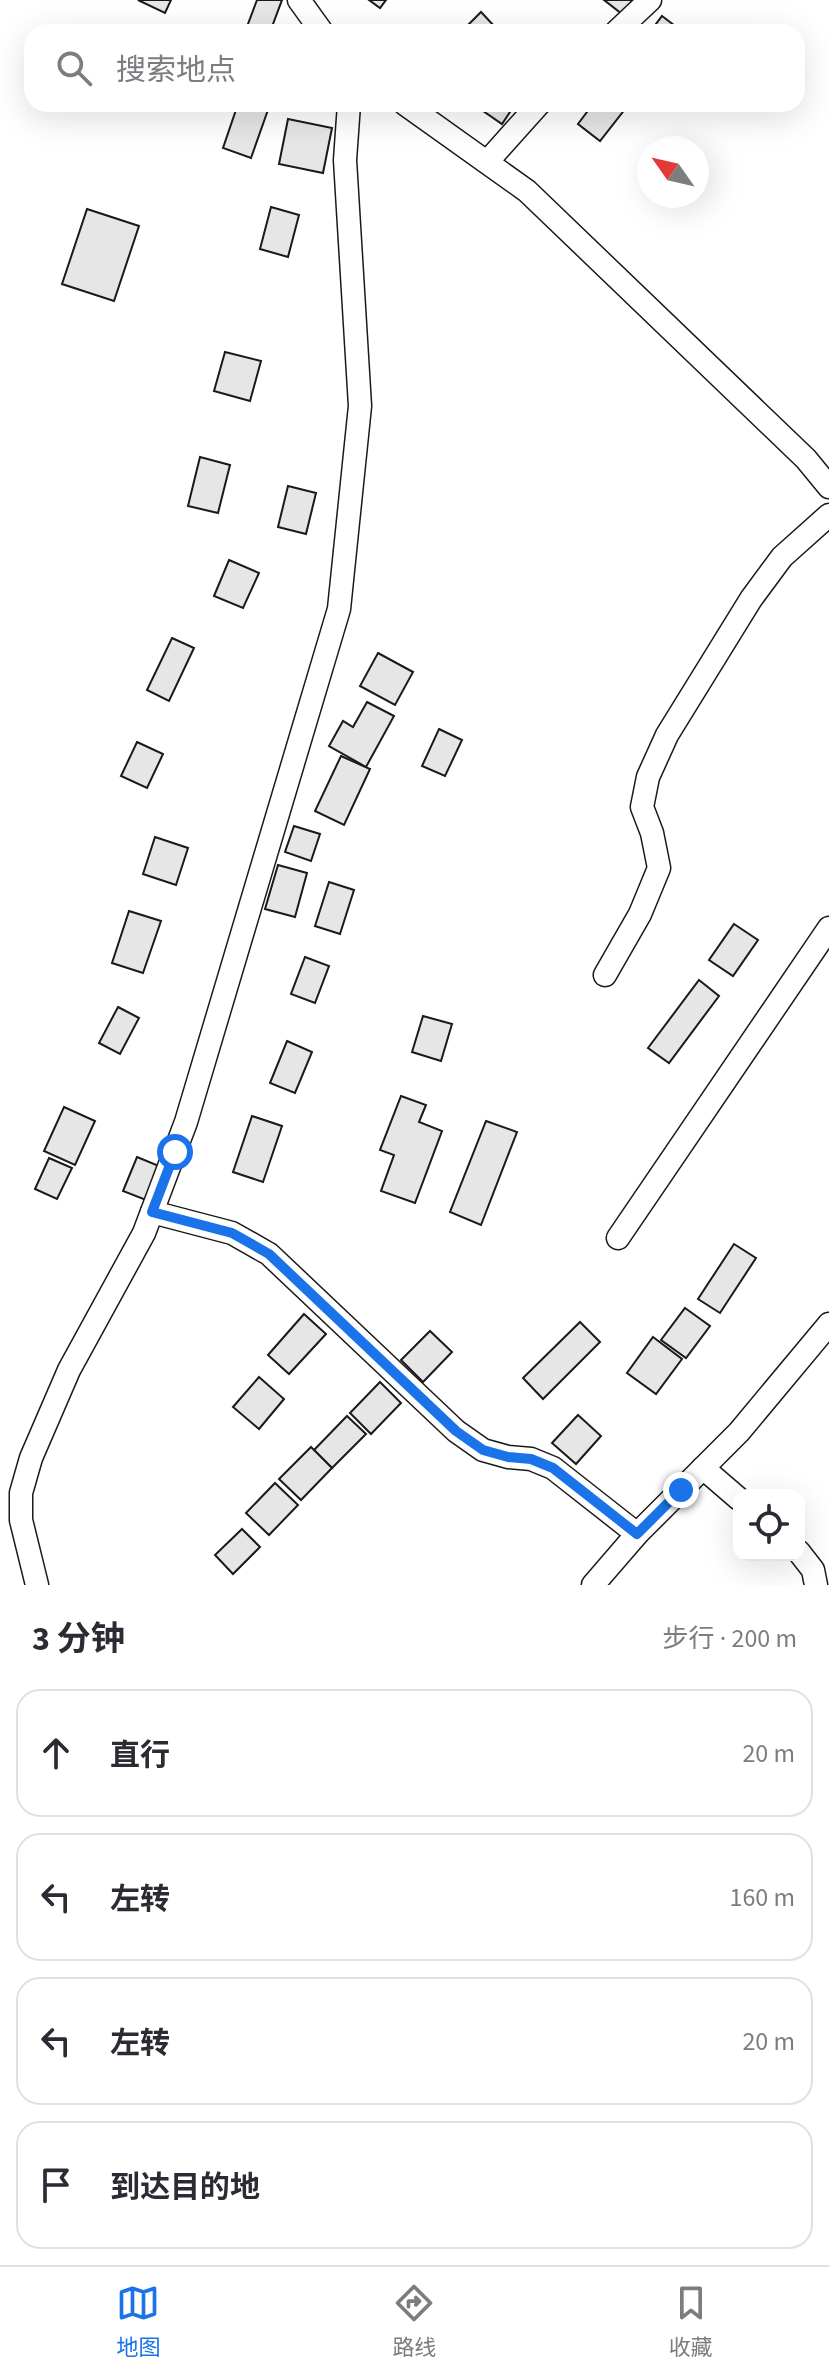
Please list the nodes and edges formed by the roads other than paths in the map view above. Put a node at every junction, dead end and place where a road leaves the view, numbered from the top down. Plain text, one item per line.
1 (650, 0) edge
2 (300, 1) edge
3 (316, 24) edge
4 (624, 24) edge
5 (348, 112) edge
6 (416, 112) edge
7 (532, 112) edge
8 (487, 162) junction
9 (829, 487) edge
10 (829, 515) edge
11 (829, 928) edge
12 (605, 975) dead end
13 (152, 1212) junction
14 (618, 1238) dead end
15 (829, 1324) edge
16 (703, 1468) junction
17 (733, 1494) edge
18 (637, 1534) junction
19 (805, 1560) edge
20 (820, 1578) edge
21 (37, 1585) edge
22 (593, 1585) edge

1 - 4 street
2 - 3 street
5 - 13 street
6 - 8 street
7 - 8 street
8 - 9 street
10 - 12 street
11 - 14 street
13 - 18 street
13 - 21 street
15 - 16 street
16 - 17 street
16 - 18 street
18 - 22 street
19 - 20 street

